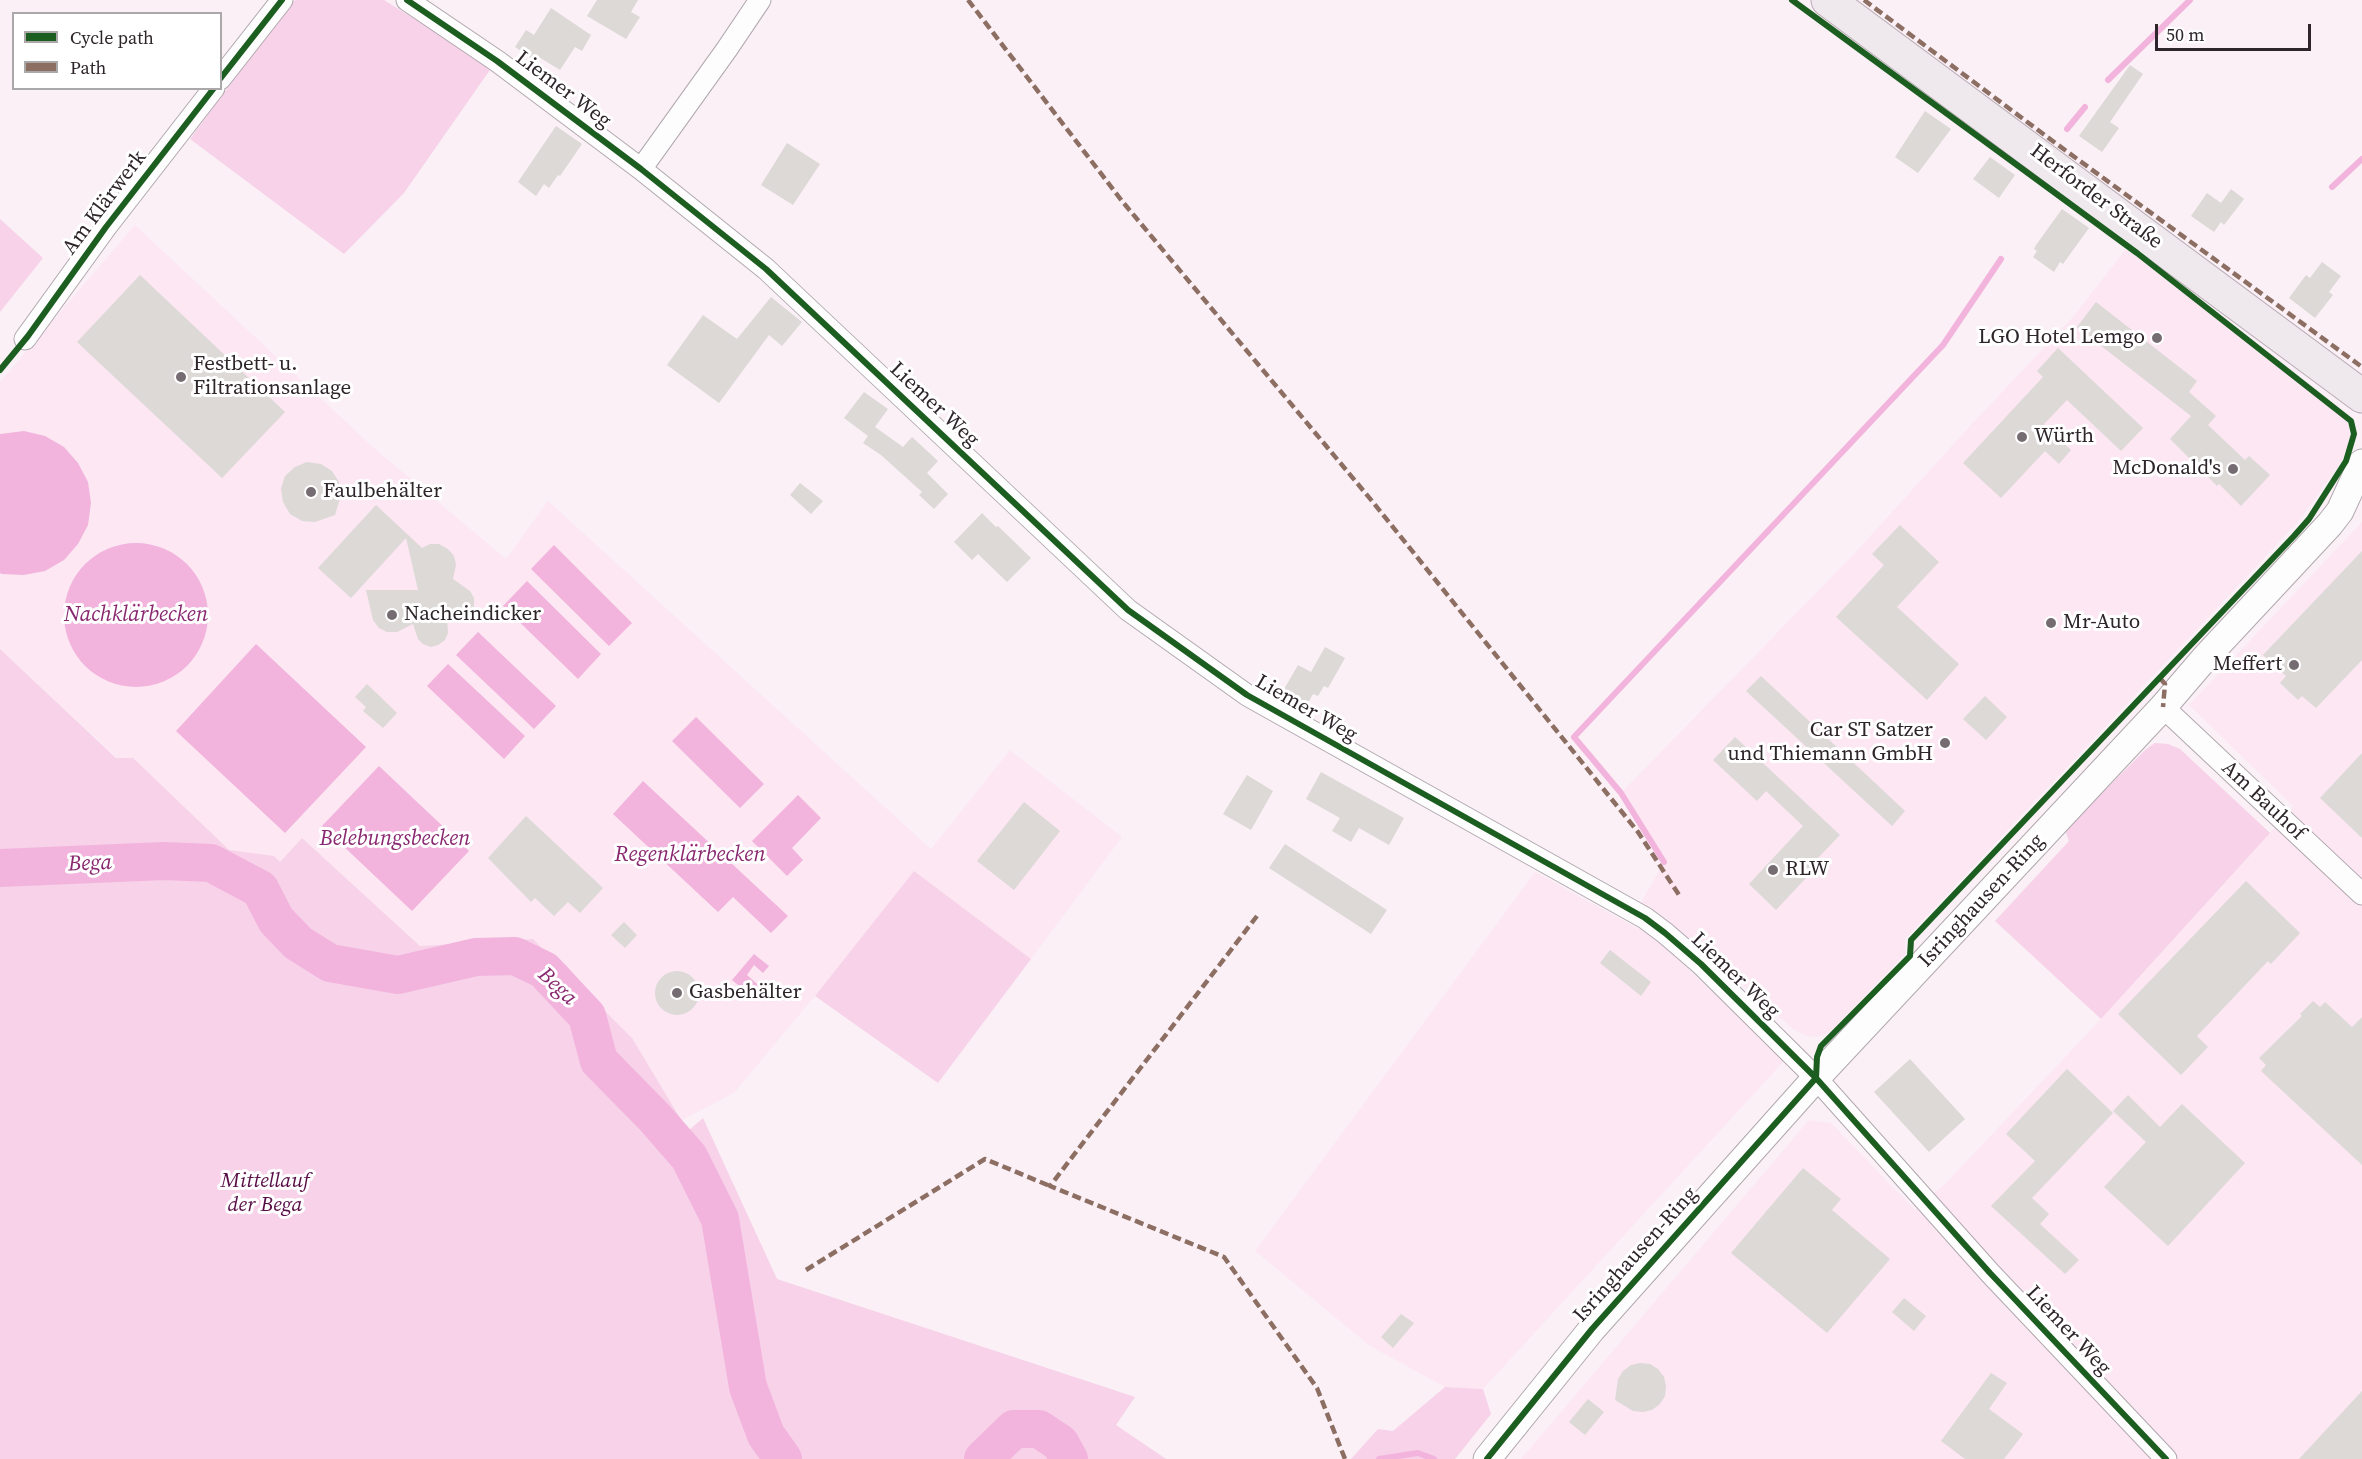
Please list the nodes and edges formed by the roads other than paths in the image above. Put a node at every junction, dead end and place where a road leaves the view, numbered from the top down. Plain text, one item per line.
1 (282, 0) edge
2 (407, 0) edge
3 (760, 0) edge
4 (1828, 0) edge
5 (222, 76) edge
6 (211, 90) edge
7 (641, 169) junction
8 (25, 339) dead end
9 (2362, 396) edge
10 (2362, 463) edge
11 (2351, 503) edge
12 (2163, 707) junction
13 (2362, 894) edge
14 (1816, 1078) junction
15 (1487, 1459) edge
16 (2166, 1459) edge

1 - 5 street
2 - 7 street, Liemer Weg
3 - 7 street
4 - 9 main road, Herforder Straße
6 - 8 street, Am Klärwerk
7 - 14 street, Liemer Weg
10 - 11 street, Isringhausen-Ring
11 - 12 street, Isringhausen-Ring
12 - 13 street, Am Bauhof
12 - 14 street, Isringhausen-Ring
14 - 15 street, Isringhausen-Ring
14 - 16 street, Liemer Weg

